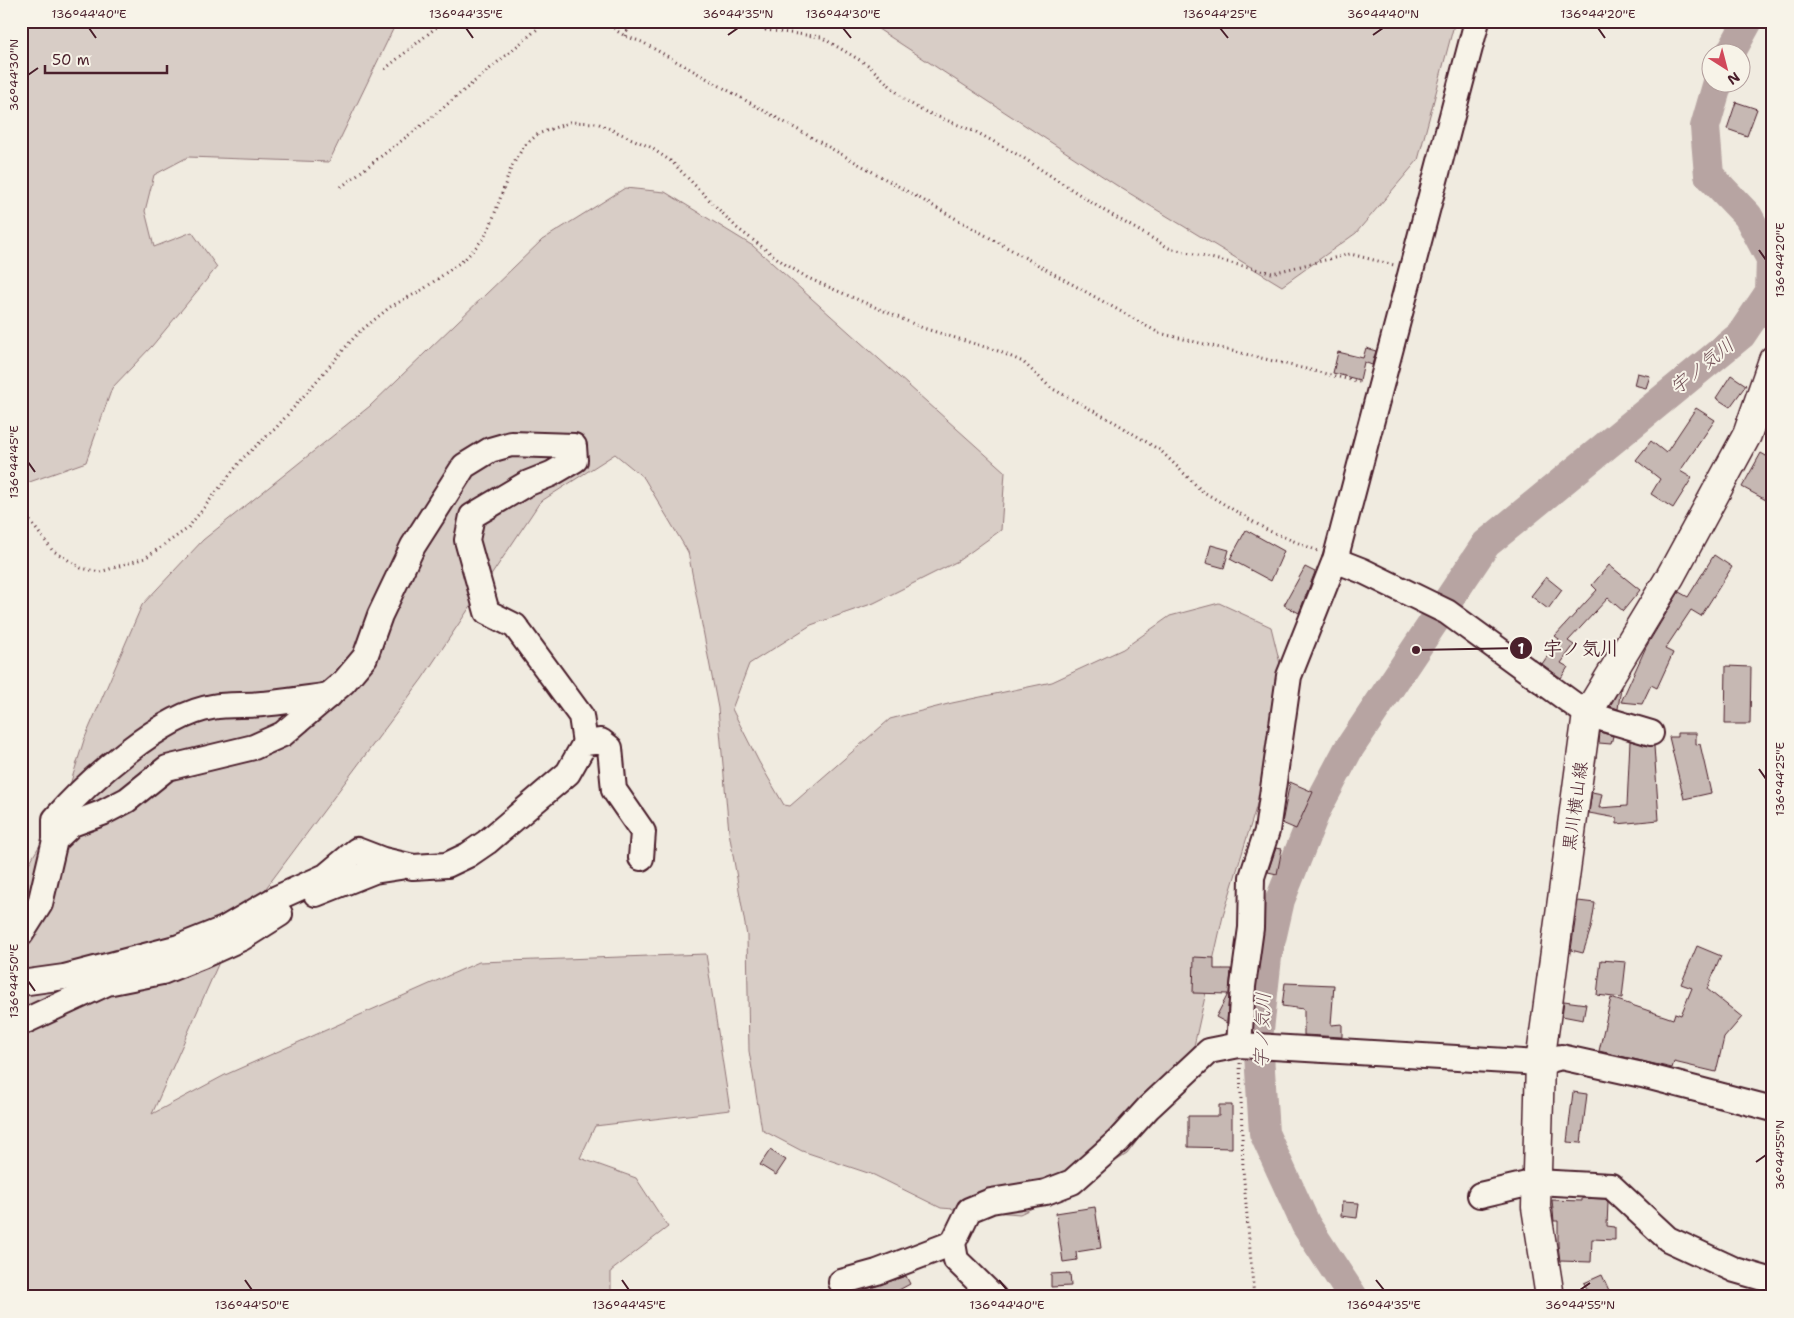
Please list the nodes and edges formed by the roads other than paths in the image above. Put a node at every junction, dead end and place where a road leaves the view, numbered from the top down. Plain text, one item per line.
1 (1477, 21) edge
2 (1773, 360) edge
3 (1335, 560) junction
4 (330, 695) junction
5 (1587, 714) junction
6 (1651, 732) dead end
7 (585, 743) junction
8 (56, 840) junction
9 (641, 858) dead end
10 (406, 866) junction
11 (21, 934) edge
12 (21, 983) edge
13 (21, 1023) edge
14 (1239, 1045) junction
15 (1540, 1063) junction
16 (1773, 1108) edge
17 (1536, 1182) junction
18 (1480, 1194) dead end
19 (953, 1243) junction
20 (1773, 1281) edge
21 (841, 1282) dead end
22 (994, 1297) edge
23 (1550, 1297) edge

1 - 3 street
2 - 5 main road, 黒川横山線
3 - 5 street
3 - 14 street
4 - 7 street
4 - 8 street
4 - 8 street
5 - 6 street
5 - 15 main road, 黒川横山線
7 - 9 street
7 - 10 street
8 - 11 street
10 - 12 street
10 - 13 street
14 - 15 street
14 - 19 street
15 - 16 street
15 - 17 main road, 黒川横山線
17 - 18 street
17 - 20 street
17 - 23 main road, 黒川横山線
19 - 21 street
19 - 22 street

